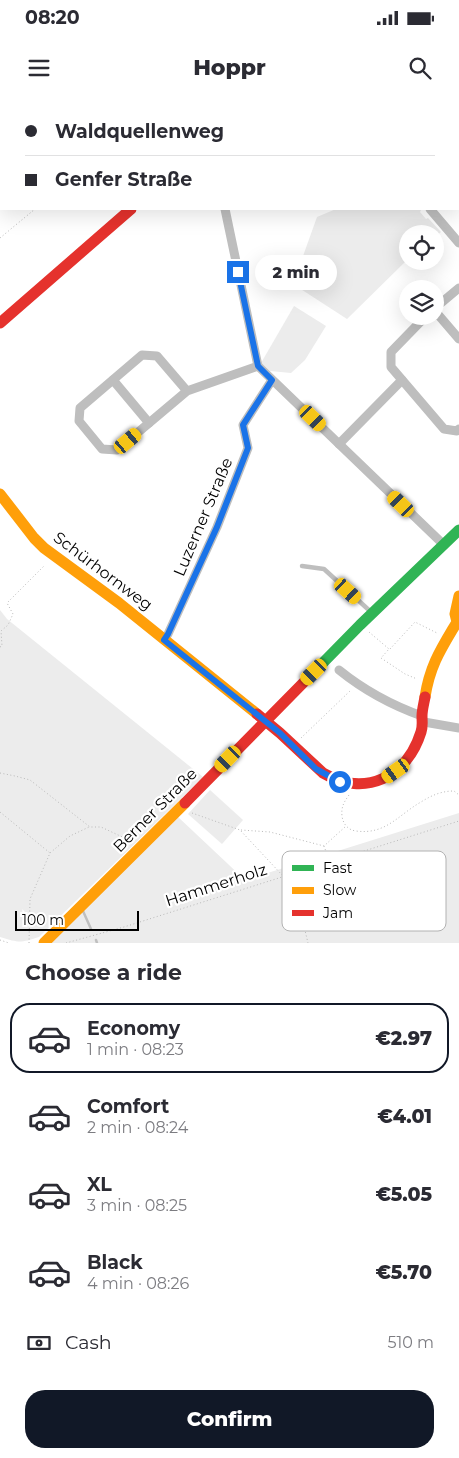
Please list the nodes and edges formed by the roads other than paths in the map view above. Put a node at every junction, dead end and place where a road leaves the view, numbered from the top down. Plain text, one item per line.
1 (130, 210) edge
2 (224, 210) edge
3 (431, 210) edge
4 (459, 243) edge
5 (459, 288) edge
6 (444, 302) edge
7 (444, 321) edge
8 (0, 323) edge
9 (417, 325) edge
10 (459, 340) edge
11 (258, 366) junction
12 (113, 380) junction
13 (272, 380) junction
14 (402, 380) junction
15 (187, 391) junction
16 (149, 423) junction
17 (459, 429) edge
18 (340, 444) junction
19 (0, 494) edge
20 (458, 534) edge
21 (443, 544) junction
22 (302, 566) dead end
23 (459, 596) edge
24 (372, 613) junction
25 (458, 623) edge
26 (164, 640) junction
27 (340, 670) dead end
28 (423, 719) junction
29 (264, 722) junction
30 (459, 728) edge
31 (44, 943) edge

1 - 8 street
2 - 11 street
3 - 4 street
5 - 6 street
7 - 10 street
9 - 14 street
11 - 13 street
11 - 15 street
12 - 15 street
12 - 16 street
12 - 16 street
13 - 18 street
13 - 26 street, Luzerner Straße
14 - 17 street
14 - 18 street
15 - 16 street
18 - 21 street
19 - 26 street, Schürhornweg
20 - 21 street, Berner Straße
21 - 24 street, Berner Straße
22 - 24 lane
23 - 25 street
24 - 29 street, Berner Straße
25 - 28 street
26 - 29 street, Schürhornweg
27 - 28 street
28 - 29 street, Schürhornweg
28 - 30 street
29 - 31 street, Berner Straße

